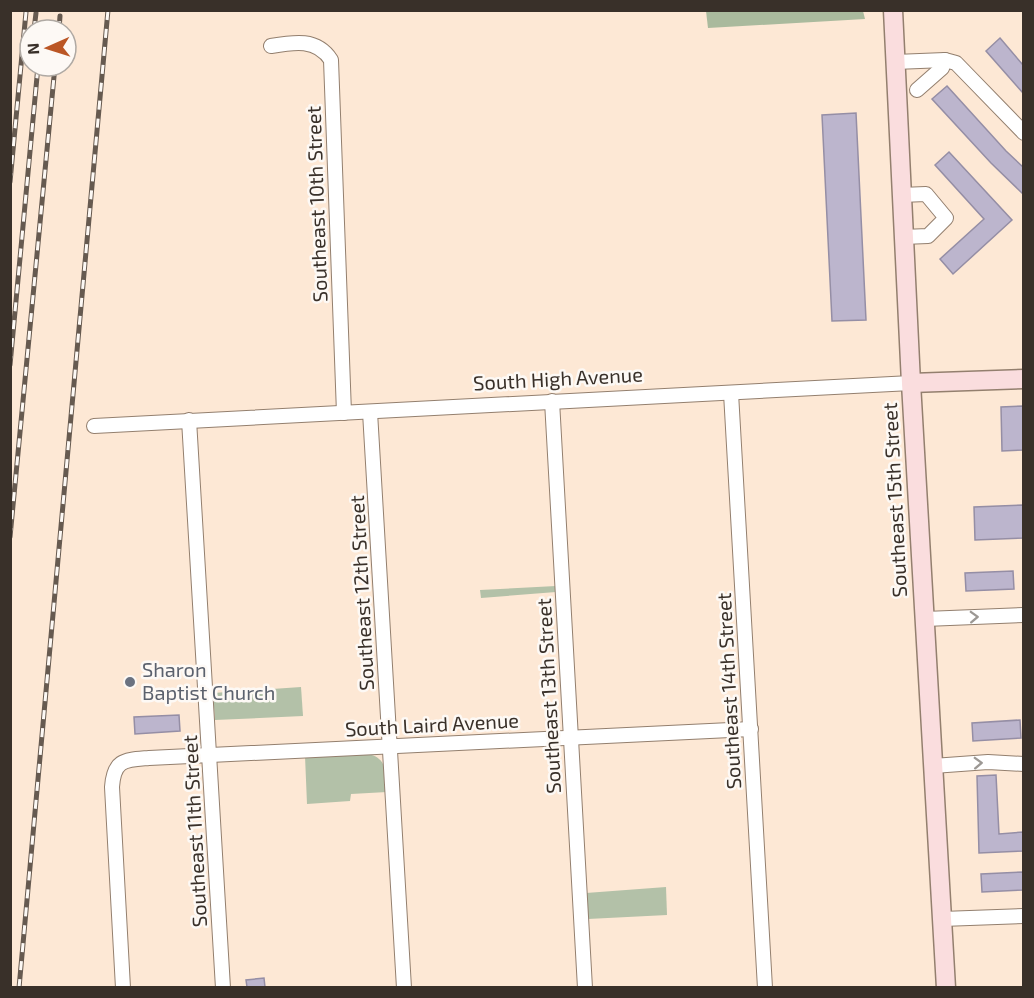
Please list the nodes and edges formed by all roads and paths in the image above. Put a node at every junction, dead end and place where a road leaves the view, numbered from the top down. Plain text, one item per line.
1 (892, 10) edge
2 (271, 46) dead end
3 (945, 60) junction
4 (895, 62) junction
5 (917, 90) dead end
6 (1023, 133) edge
7 (902, 195) junction
8 (903, 237) junction
9 (1023, 379) edge
10 (910, 383) junction
11 (731, 393) junction
12 (552, 401) junction
13 (370, 412) junction
14 (344, 413) junction
15 (189, 420) junction
16 (94, 426) dead end
17 (1023, 615) edge
18 (925, 619) junction
19 (751, 729) junction
20 (572, 738) junction
21 (391, 747) junction
22 (210, 756) junction
23 (1023, 764) edge
24 (933, 766) junction
25 (1023, 916) edge
26 (942, 919) junction
27 (123, 987) edge
28 (224, 987) edge
29 (404, 987) edge
30 (585, 987) edge
31 (765, 987) edge
32 (946, 987) edge

1 - 4 main road, Southeast 15th Street
2 - 14 street, Southeast 10th Street
3 - 4 street
3 - 5 street
3 - 6 street
4 - 7 main road, Southeast 15th Street
7 - 8 main road, Southeast 15th Street
7 - 8 street
8 - 10 main road, Southeast 15th Street
9 - 10 main road, South High Avenue
10 - 11 street, South High Avenue
10 - 18 main road, Southeast 15th Street
11 - 12 street, South High Avenue
11 - 19 street, Southeast 14th Street
12 - 13 street, South High Avenue
12 - 20 street, Southeast 13th Street
13 - 14 street, South High Avenue
13 - 21 street, Southeast 12th Street
14 - 15 street, South High Avenue
15 - 16 street, South High Avenue
15 - 22 street, Southeast 11th Street
18 -> 17 street
18 - 24 main road, Southeast 15th Street
19 - 20 street, South Laird Avenue
19 - 31 street, Southeast 14th Street
20 - 21 street, South Laird Avenue
20 - 30 street, Southeast 13th Street
21 - 22 street, South Laird Avenue
21 - 29 street, Southeast 12th Street
22 - 27 street, South Laird Avenue
22 - 28 street, Southeast 11th Street
24 -> 23 street
24 - 26 main road, Southeast 15th Street
25 - 26 street
26 - 32 main road, Southeast 15th Street

